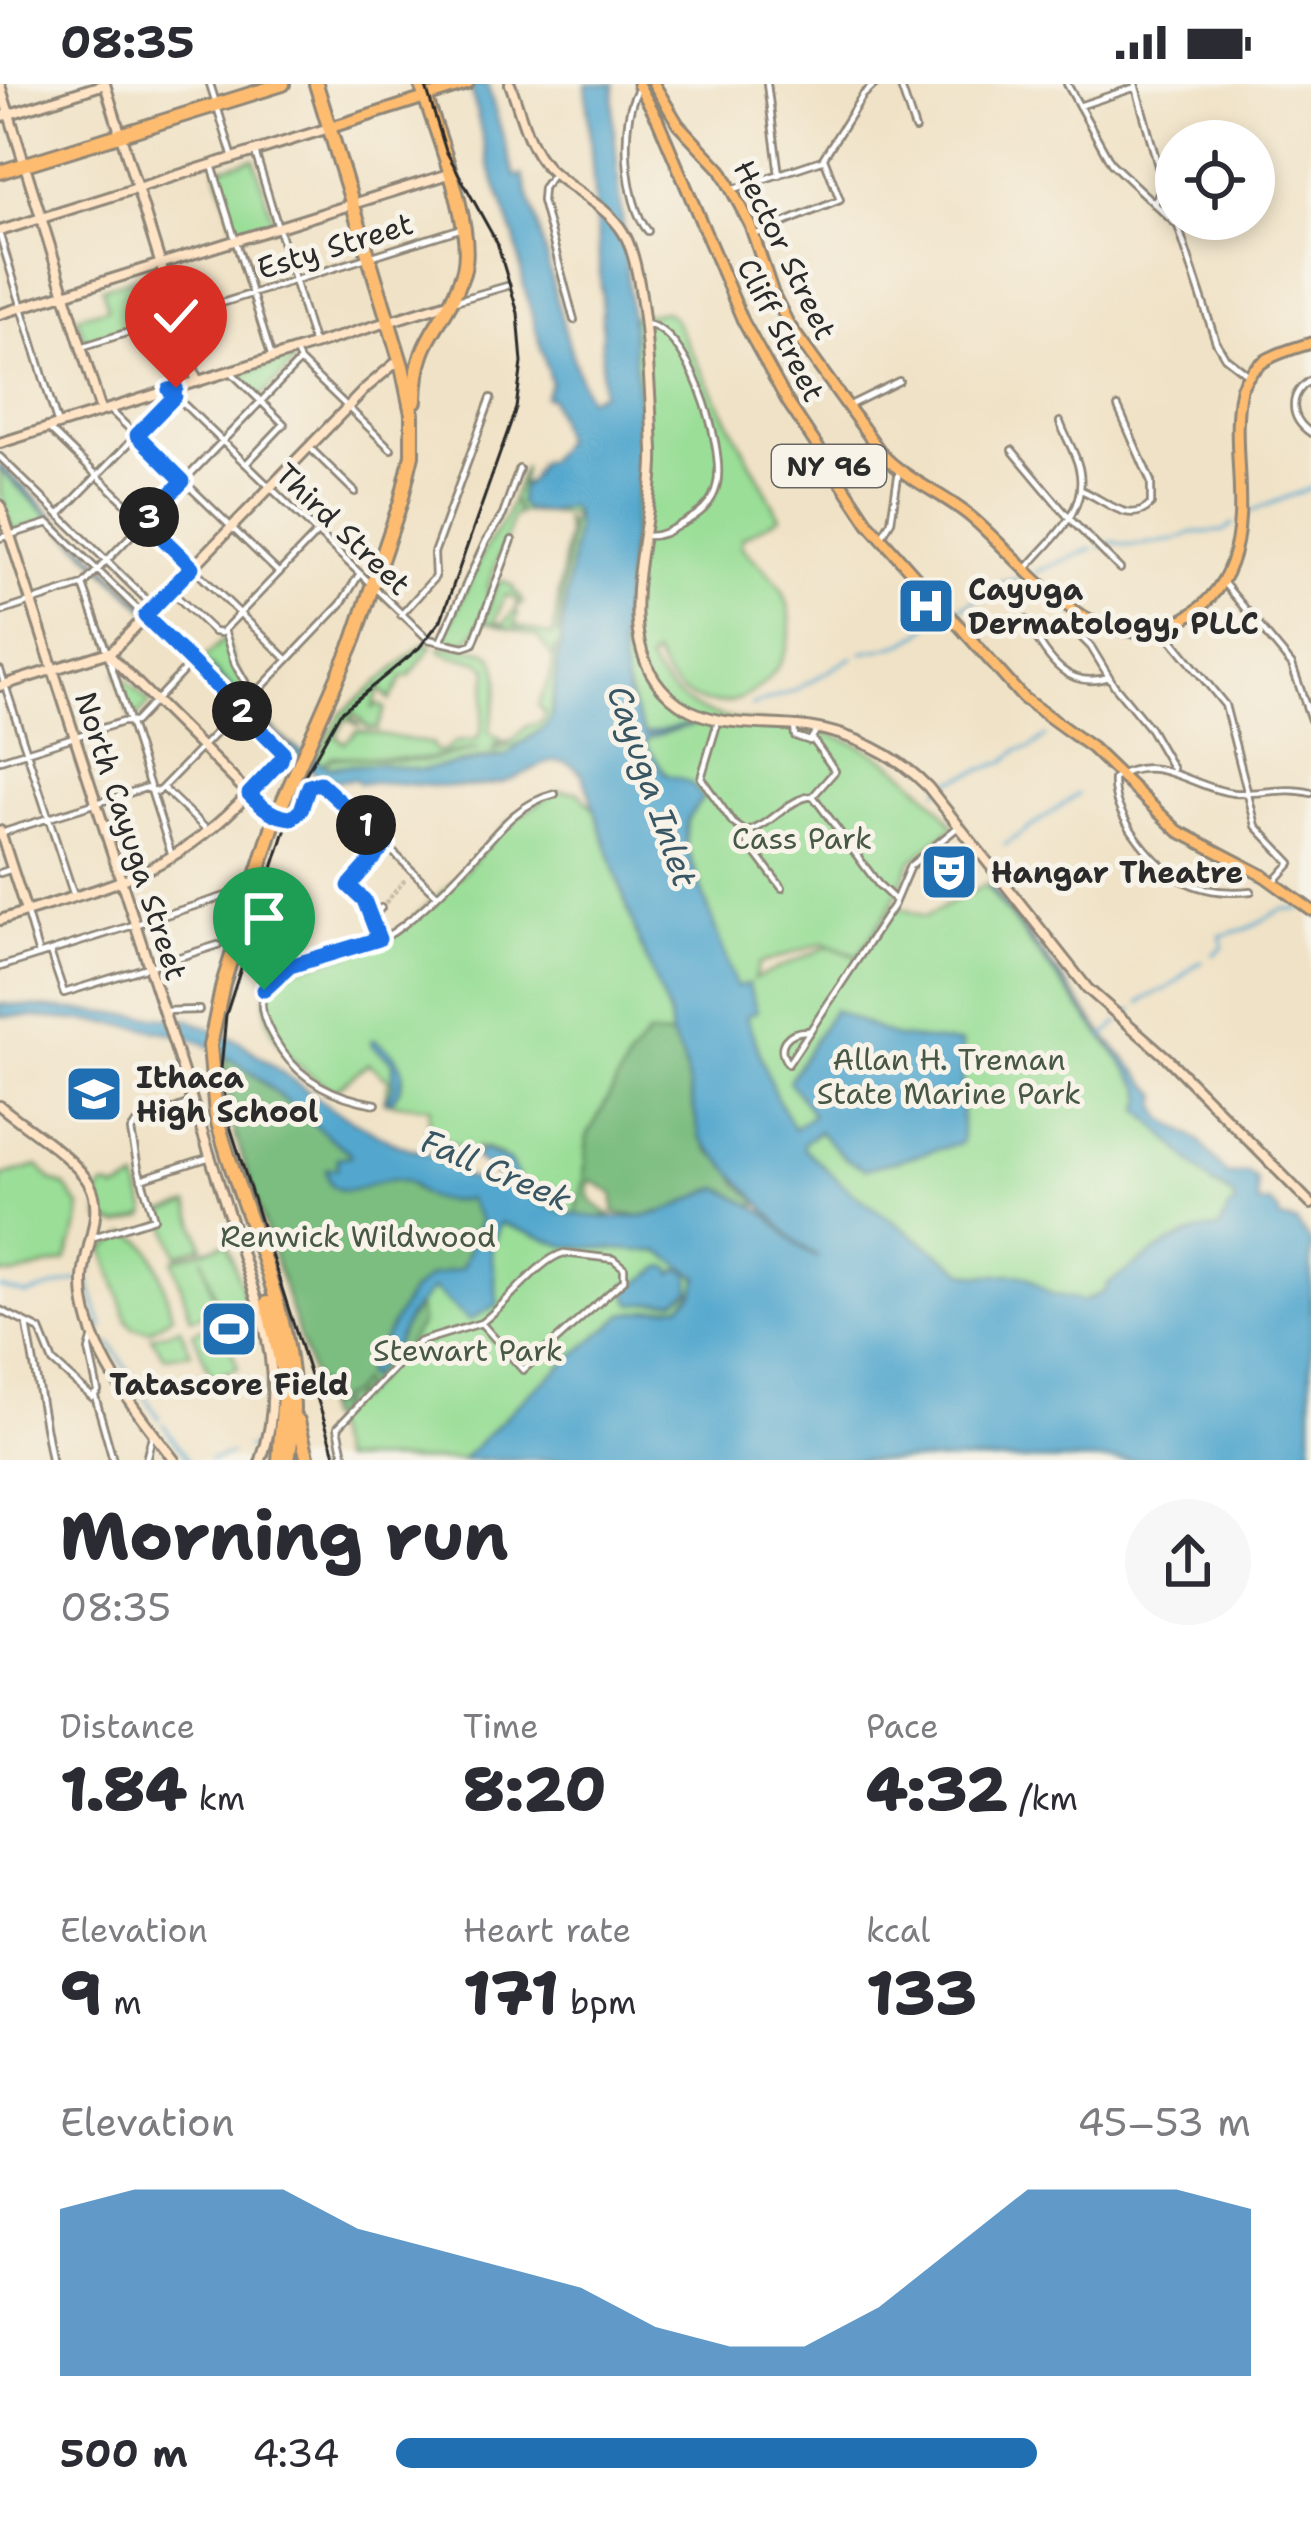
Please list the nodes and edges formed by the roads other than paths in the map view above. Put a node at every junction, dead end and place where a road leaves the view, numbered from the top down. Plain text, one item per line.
1 (105, 84) edge
2 (210, 84) edge
3 (283, 84) edge
4 (316, 84) edge
5 (468, 84) edge
6 (510, 84) edge
7 (654, 84) edge
8 (767, 84) edge
9 (875, 84) edge
10 (900, 84) edge
11 (1066, 84) edge
12 (0, 85) edge
13 (639, 85) edge
14 (1135, 86) edge
15 (423, 91) edge
16 (217, 105) junction
17 (1078, 106) junction
18 (4, 116) edge
19 (329, 128) junction
20 (915, 129) dead end
21 (121, 134) junction
22 (255, 152) junction
23 (233, 158) junction
24 (824, 158) junction
25 (25, 165) junction
26 (212, 165) junction
27 (0, 172) edge
28 (554, 173) junction
29 (449, 175) junction
30 (778, 175) junction
31 (137, 188) junction
32 (732, 190) junction
33 (353, 204) junction
34 (1154, 204) junction
35 (41, 218) junction
36 (278, 227) junction
37 (465, 228) junction
38 (648, 231) dead end
39 (0, 234) edge
40 (754, 235) junction
41 (236, 241) junction
42 (370, 257) junction
43 (160, 264) junction
44 (295, 281) junction
45 (507, 286) dead end
46 (64, 294) junction
47 (252, 294) junction
48 (448, 304) junction
49 (22, 307) junction
50 (0, 314) edge
51 (177, 317) junction
52 (574, 320) dead end
53 (389, 322) junction
54 (643, 324) junction
55 (1311, 343) edge
56 (314, 345) junction
57 (81, 347) junction
58 (298, 356) junction
59 (272, 358) junction
60 (400, 359) junction
61 (390, 371) junction
62 (231, 372) junction
63 (1247, 375) junction
64 (405, 376) junction
65 (1311, 380) edge
66 (898, 381) dead end
67 (197, 382) junction
68 (172, 393) junction
69 (491, 398) dead end
70 (261, 401) junction
71 (348, 407) junction
72 (847, 407) junction
73 (1118, 407) dead end
74 (105, 410) junction
75 (412, 414) junction
76 (1060, 422) dead end
77 (53, 426) junction
78 (1311, 433) edge
79 (137, 435) junction
80 (222, 441) junction
81 (0, 443) edge
82 (309, 447) junction
83 (391, 449) dead end
84 (1012, 450) dead end
85 (0, 457) edge
86 (246, 464) junction
87 (519, 469) dead end
88 (899, 470) junction
89 (98, 476) junction
90 (183, 481) junction
91 (270, 488) junction
92 (1081, 490) junction
93 (355, 492) dead end
94 (0, 505) edge
95 (59, 514) junction
96 (1069, 518) junction
97 (145, 521) junction
98 (231, 527) junction
99 (317, 533) junction
100 (646, 536) junction
101 (5, 537) edge
102 (881, 538) junction
103 (512, 540) dead end
104 (102, 566) junction
105 (192, 567) junction
106 (1120, 568) dead end
107 (1026, 569) junction
108 (278, 573) junction
109 (359, 575) junction
110 (1222, 581) junction
111 (83, 585) junction
112 (370, 586) junction
113 (170, 590) junction
114 (31, 602) junction
115 (150, 611) junction
116 (1073, 611) junction
117 (0, 612) edge
118 (240, 613) junction
119 (401, 615) junction
120 (1025, 620) dead end
121 (1163, 628) junction
122 (223, 632) junction
123 (440, 642) junction
124 (108, 655) junction
125 (288, 660) junction
126 (192, 663) junction
127 (0, 670) edge
128 (53, 670) junction
129 (1109, 677) junction
130 (2, 685) edge
131 (154, 702) junction
132 (239, 709) junction
133 (1311, 720) edge
134 (129, 721) junction
135 (718, 721) junction
136 (794, 726) junction
137 (817, 729) junction
138 (74, 737) junction
139 (813, 740) junction
140 (202, 748) junction
141 (26, 752) junction
142 (0, 760) edge
143 (1173, 770) junction
144 (1119, 774) junction
145 (163, 788) junction
146 (151, 790) junction
147 (1250, 792) junction
148 (1311, 793) edge
149 (249, 794) junction
150 (555, 794) dead end
151 (813, 796) junction
152 (96, 804) junction
153 (275, 814) junction
154 (48, 818) junction
155 (958, 826) junction
156 (0, 832) edge
157 (209, 832) junction
158 (746, 832) junction
159 (386, 844) junction
160 (174, 858) junction
161 (12, 869) junction
162 (414, 871) junction
163 (0, 873) edge
164 (405, 880) tunnel mouth
165 (121, 881) junction
166 (1274, 882) junction
167 (782, 887) dead end
168 (1252, 891) dead end
169 (435, 892) junction
170 (229, 895) dead end
171 (74, 896) junction
172 (896, 900) junction
173 (381, 908) tunnel mouth
174 (1311, 910) edge
175 (26, 911) junction
176 (371, 918) junction
177 (0, 920) edge
178 (134, 924) junction
179 (379, 939) junction
180 (218, 945) dead end
181 (50, 952) junction
182 (39, 955) junction
183 (0, 967) edge
184 (148, 967) junction
185 (163, 1013) junction
186 (208, 1015) junction
187 (809, 1031) junction
188 (207, 1061) junction
189 (192, 1102) junction
190 (376, 1104) dead end
191 (0, 1106) edge
192 (210, 1156) junction
193 (141, 1178) junction
194 (1311, 1204) edge
195 (89, 1239) junction
196 (0, 1310) edge
197 (481, 1323) junction
198 (27, 1325) junction
199 (93, 1336) junction
200 (95, 1396) junction
201 (295, 1404) junction
202 (153, 1432) junction
203 (52, 1460) edge
204 (113, 1460) edge
205 (146, 1460) edge
206 (174, 1460) edge
207 (261, 1460) edge
208 (282, 1460) edge
209 (308, 1460) edge
210 (345, 1460) edge

1 - 18 street
1 - 21 street
2 - 16 street
3 - 16 highway
4 - 19 highway
5 - 15 main road
6 - 28 street
7 - 32 main road, Hector Street
8 - 30 street
9 - 24 street
10 - 20 street
11 - 17 street
12 - 18 street
13 - 38 street
13 - 102 main road, Cliff Street / NY 96
14 - 17 street
14 - 34 street
15 - 19 main road
15 - 29 highway
16 - 21 highway
16 - 23 street
17 - 34 street
18 - 25 street
19 - 22 street
19 - 33 highway
21 - 25 highway
21 - 31 street
22 - 23 street
22 - 36 street
23 - 26 street
24 - 30 street
24 - 40 street
25 - 27 highway
25 - 35 street
26 - 31 street
26 - 41 street
28 - 52 street
28 - 54 street
29 - 33 street
29 - 37 highway
30 - 32 street
31 - 35 street
31 - 43 street
32 - 40 main road, Hector Street
33 - 36 street
33 - 42 highway
34 - 63 street
35 - 39 street
35 - 46 street
36 - 41 street
36 - 44 street
37 - 42 street, Esty Street
37 - 48 highway
39 - 49 street
40 - 72 main road, Hector Street
41 - 43 street
41 - 47 street
42 - 44 street, Esty Street
42 - 53 highway
43 - 46 street
43 - 51 street
44 - 47 street, Esty Street
44 - 56 street
45 - 48 street
46 - 49 street
46 - 57 street
47 - 51 street, Esty Street
47 - 59 street
48 - 53 street
48 - 75 highway
49 - 50 street
49 - 77 street
51 - 57 street, Esty Street
51 - 67 street
53 - 56 street
53 - 60 highway
54 - 100 street
54 - 100 street
55 - 63 main road
56 - 58 street
57 - 74 street
58 - 59 street
58 - 70 street
58 - 71 street
59 - 62 street
60 - 61 street
60 - 64 highway
61 - 64 street
61 - 71 street
62 - 67 street
62 - 70 street
63 - 110 main road
64 - 75 highway
65 - 78 street
66 - 72 street
67 - 68 street
68 - 74 street
68 - 79 street
68 - 80 street, Third Street
69 - 119 street
70 - 80 street
70 - 86 street
71 - 82 street
71 - 83 street
72 - 88 main road, Hector Street
73 - 92 street
74 - 77 street
74 - 79 street
75 - 112 highway
76 - 92 street
77 - 81 street
77 - 89 street
79 - 89 street
79 - 90 street
80 - 86 street, Third Street
80 - 90 street
82 - 91 street
82 - 93 street
84 - 96 street
85 - 95 street
86 - 91 street, Third Street
87 - 123 street
88 - 102 street
88 - 107 main road, Hector Street
89 - 95 street
89 - 97 street
90 - 97 street
90 - 98 street
91 - 98 street
91 - 99 street, Third Street
92 - 96 street
94 - 101 street, North Cayuga Street
95 - 104 street
96 - 106 street
96 - 107 street
97 - 104 street
97 - 105 street
98 - 105 street
98 - 108 street
99 - 108 street
99 - 109 street, Third Street
100 - 135 street
101 - 104 street
101 - 114 street, North Cayuga Street
102 - 144 main road, Cliff Street / NY 96
103 - 123 street
104 - 111 street
104 - 115 street
104 - 115 street
105 - 113 street
105 - 118 street
107 - 116 main road, Hector Street
108 - 118 street
109 - 112 street, Third Street
109 - 125 street
110 - 121 main road
110 - 133 street
111 - 114 street
111 - 124 street
112 - 119 street, Third Street
112 - 153 highway
113 - 115 street
113 - 122 street
114 - 117 street
114 - 128 street, North Cayuga Street
115 - 124 street
115 - 126 street
116 - 121 main road, Hector Street
116 - 129 street
118 - 122 street
118 - 125 street
119 - 123 street, Third Street
120 - 129 street
121 - 147 street
122 - 125 street
124 - 128 street
124 - 131 street
124 - 134 street
126 - 131 street
126 - 132 street
127 - 130 street
128 - 130 street
128 - 138 street, North Cayuga Street
129 - 143 street
130 - 141 street
131 - 134 street
131 - 140 street
132 - 140 street
132 - 149 street
134 - 138 street
134 - 146 street
135 - 136 street
135 - 158 street
136 - 137 street
136 - 139 street
137 - 139 street
137 - 155 street
138 - 141 street
138 - 152 street, North Cayuga Street
139 - 151 street
140 - 145 street
140 - 149 street
141 - 142 street
141 - 154 street
143 - 144 street
143 - 147 street
144 - 166 main road, NY 96
144 - 168 street
145 - 146 street
145 - 157 street
146 - 152 street
146 - 160 street
147 - 148 street
147 - 166 street
149 - 153 street
149 - 157 street
150 - 169 street
151 - 158 street
151 - 172 street
152 - 154 street
152 - 165 street, North Cayuga Street
153 - 159 street
153 - 186 highway
153 - 186 highway
154 - 156 street
154 - 171 street
155 - 172 street
155 - 194 street
156 - 161 street
157 - 160 street
158 - 167 street
159 - 162 street
159 - 176 street
160 - 165 street
161 - 163 street
161 - 175 street
162 - 164 street
162 - 169 street
165 - 171 street
165 - 178 street, North Cayuga Street
166 - 174 main road, NY 96
169 - 179 street
170 - 178 street
171 - 175 street
172 - 187 street
173 - 176 street
175 - 177 street
175 - 182 street
176 - 179 street
178 - 181 street
178 - 184 street, North Cayuga Street
179 - 190 street
180 - 184 street
181 - 182 street
181 - 184 street
182 - 183 street
184 - 185 street, North Cayuga Street
185 - 186 street
185 - 189 street, North Cayuga Street
186 - 188 highway
187 - 187 street
188 - 201 highway
188 - 208 highway
189 - 192 street, North Cayuga Street
189 - 193 street
191 - 195 street
192 - 193 street
192 - 207 street, North Cayuga Street
193 - 195 street
195 - 199 street
196 - 198 street
197 - 197 street
197 - 210 street
198 - 200 street
198 - 203 street
199 - 200 street
199 - 202 street
200 - 204 street
201 - 208 highway
201 - 209 highway
202 - 205 street
202 - 206 street

